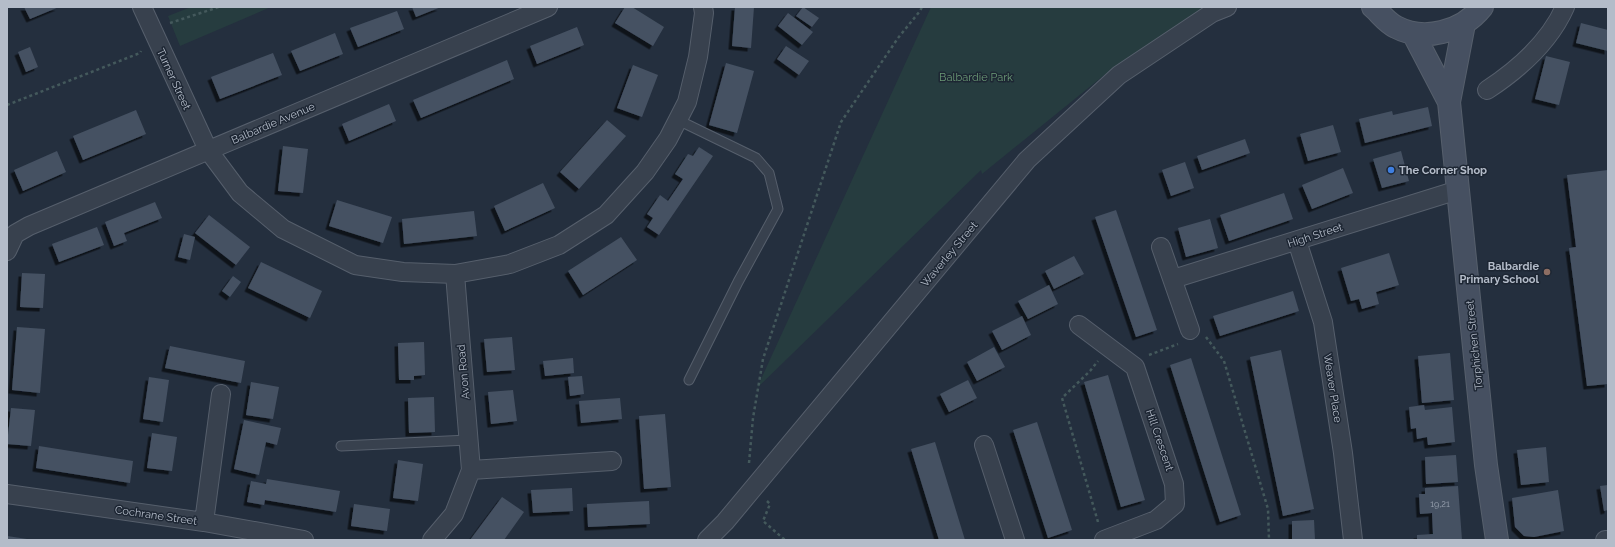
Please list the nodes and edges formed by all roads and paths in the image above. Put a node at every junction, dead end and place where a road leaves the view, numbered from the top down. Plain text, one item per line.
1 (142, 7) edge
2 (220, 7) edge
3 (548, 7) edge
4 (703, 7) edge
5 (922, 7) edge
6 (1226, 7) edge
7 (1373, 7) edge
8 (1482, 7) edge
9 (1564, 7) edge
10 (1464, 24) junction
11 (151, 29) junction
12 (1413, 33) junction
13 (1487, 90) dead end
14 (1449, 102) junction
15 (7, 105) edge
16 (678, 120) junction
17 (208, 150) junction
18 (1458, 190) junction
19 (1297, 241) junction
20 (1161, 247) dead end
21 (7, 251) edge
22 (455, 274) junction
23 (1173, 279) junction
24 (1079, 325) dead end
25 (1190, 330) junction
26 (1109, 348) junction
27 (1135, 367) junction
28 (689, 380) dead end
29 (221, 394) dead end
30 (468, 440) junction
31 (984, 445) dead end
32 (341, 446) dead end
33 (612, 461) dead end
34 (470, 470) junction
35 (753, 489) junction
36 (7, 494) edge
37 (204, 522) junction
38 (1101, 532) edge
39 (274, 537) edge
40 (304, 540) edge
41 (432, 540) edge
42 (707, 540) edge
43 (784, 540) edge
44 (1015, 540) edge
45 (1269, 540) edge
46 (1353, 540) edge
47 (1496, 540) edge

1 - 11 street, Turner Street
2 - 11 path
3 - 17 street, Balbardie Avenue
4 - 16 street, Turner Street
5 - 35 path
6 - 35 street, Waverley Street
7 - 12 main road
8 - 10 main road
9 - 13 street
10 - 12 main road
10 - 14 main road, Torphichen Street
11 - 15 path
11 - 17 street, Turner Street
12 - 14 main road, Torphichen Street
14 - 18 main road, Torphichen Street
16 - 22 street, Turner Street
16 - 28 lane
17 - 21 street, Balbardie Avenue
17 - 22 street, Turner Street
18 - 19 street, High Street
18 - 47 main road, Torphichen Street
19 - 23 street, High Street
19 - 46 street, Weaver Place
20 - 23 street
22 - 30 street, Avon Road
23 - 25 street
24 - 26 street
25 - 27 path
25 - 45 path
26 - 27 street
26 - 38 path
27 - 38 street, Hill Crescent
29 - 37 street
30 - 32 lane
30 - 34 street, Avon Road
31 - 44 street
33 - 34 street
34 - 41 street, Avon Road
35 - 42 street, Waverley Street
35 - 43 path
36 - 37 street, Cochrane Street
37 - 39 street, Cochrane Street
39 - 40 street, Cochrane Street

